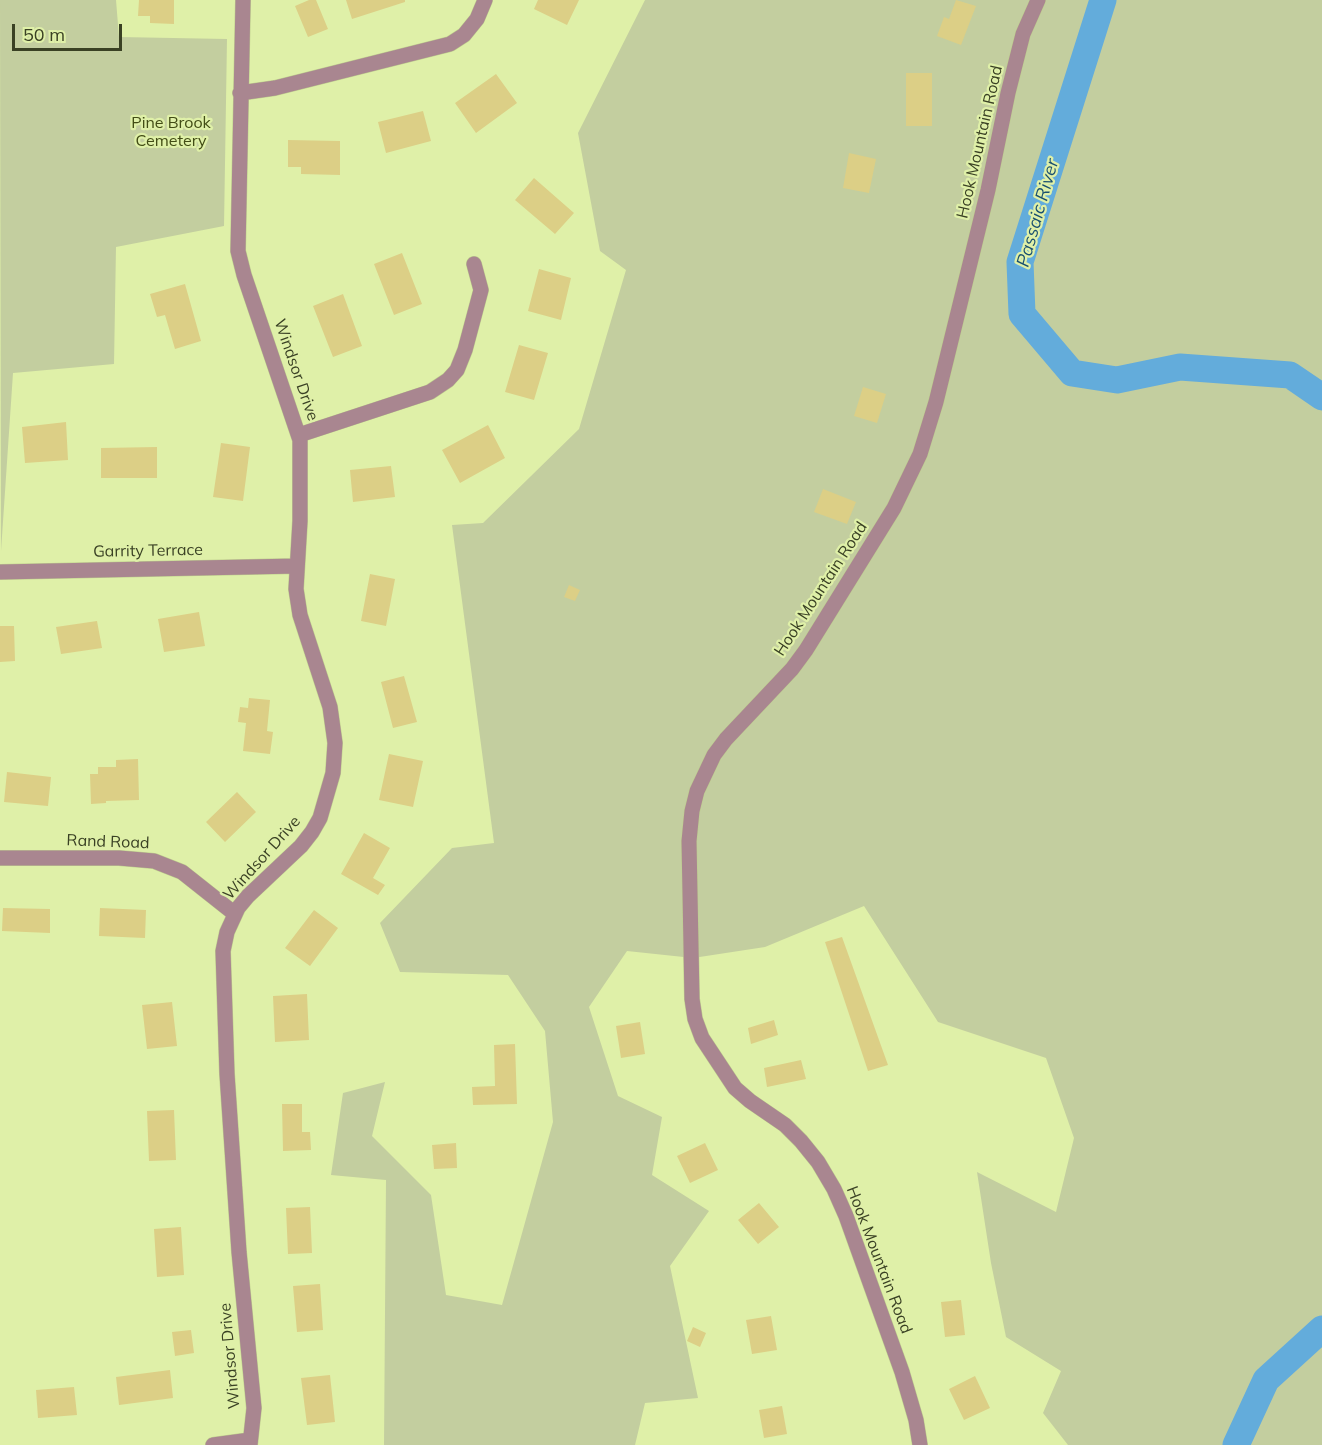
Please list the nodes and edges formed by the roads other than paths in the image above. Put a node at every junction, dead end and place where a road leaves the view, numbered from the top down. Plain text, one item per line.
1 (243, 0) edge
2 (485, 0) edge
3 (1038, 0) edge
4 (240, 93) junction
5 (474, 264) dead end
6 (299, 435) junction
7 (297, 566) junction
8 (0, 572) edge
9 (0, 858) edge
10 (235, 914) junction
11 (250, 1443) edge
12 (213, 1445) edge
13 (920, 1445) edge

1 - 4 street, Windsor Drive
2 - 4 street
3 - 13 street, Hook Mountain Road
4 - 6 street, Windsor Drive
5 - 6 street
6 - 7 street, Windsor Drive
7 - 8 street, Garrity Terrace
7 - 10 street, Windsor Drive
9 - 10 street, Rand Road
10 - 11 street, Windsor Drive
11 - 12 street

